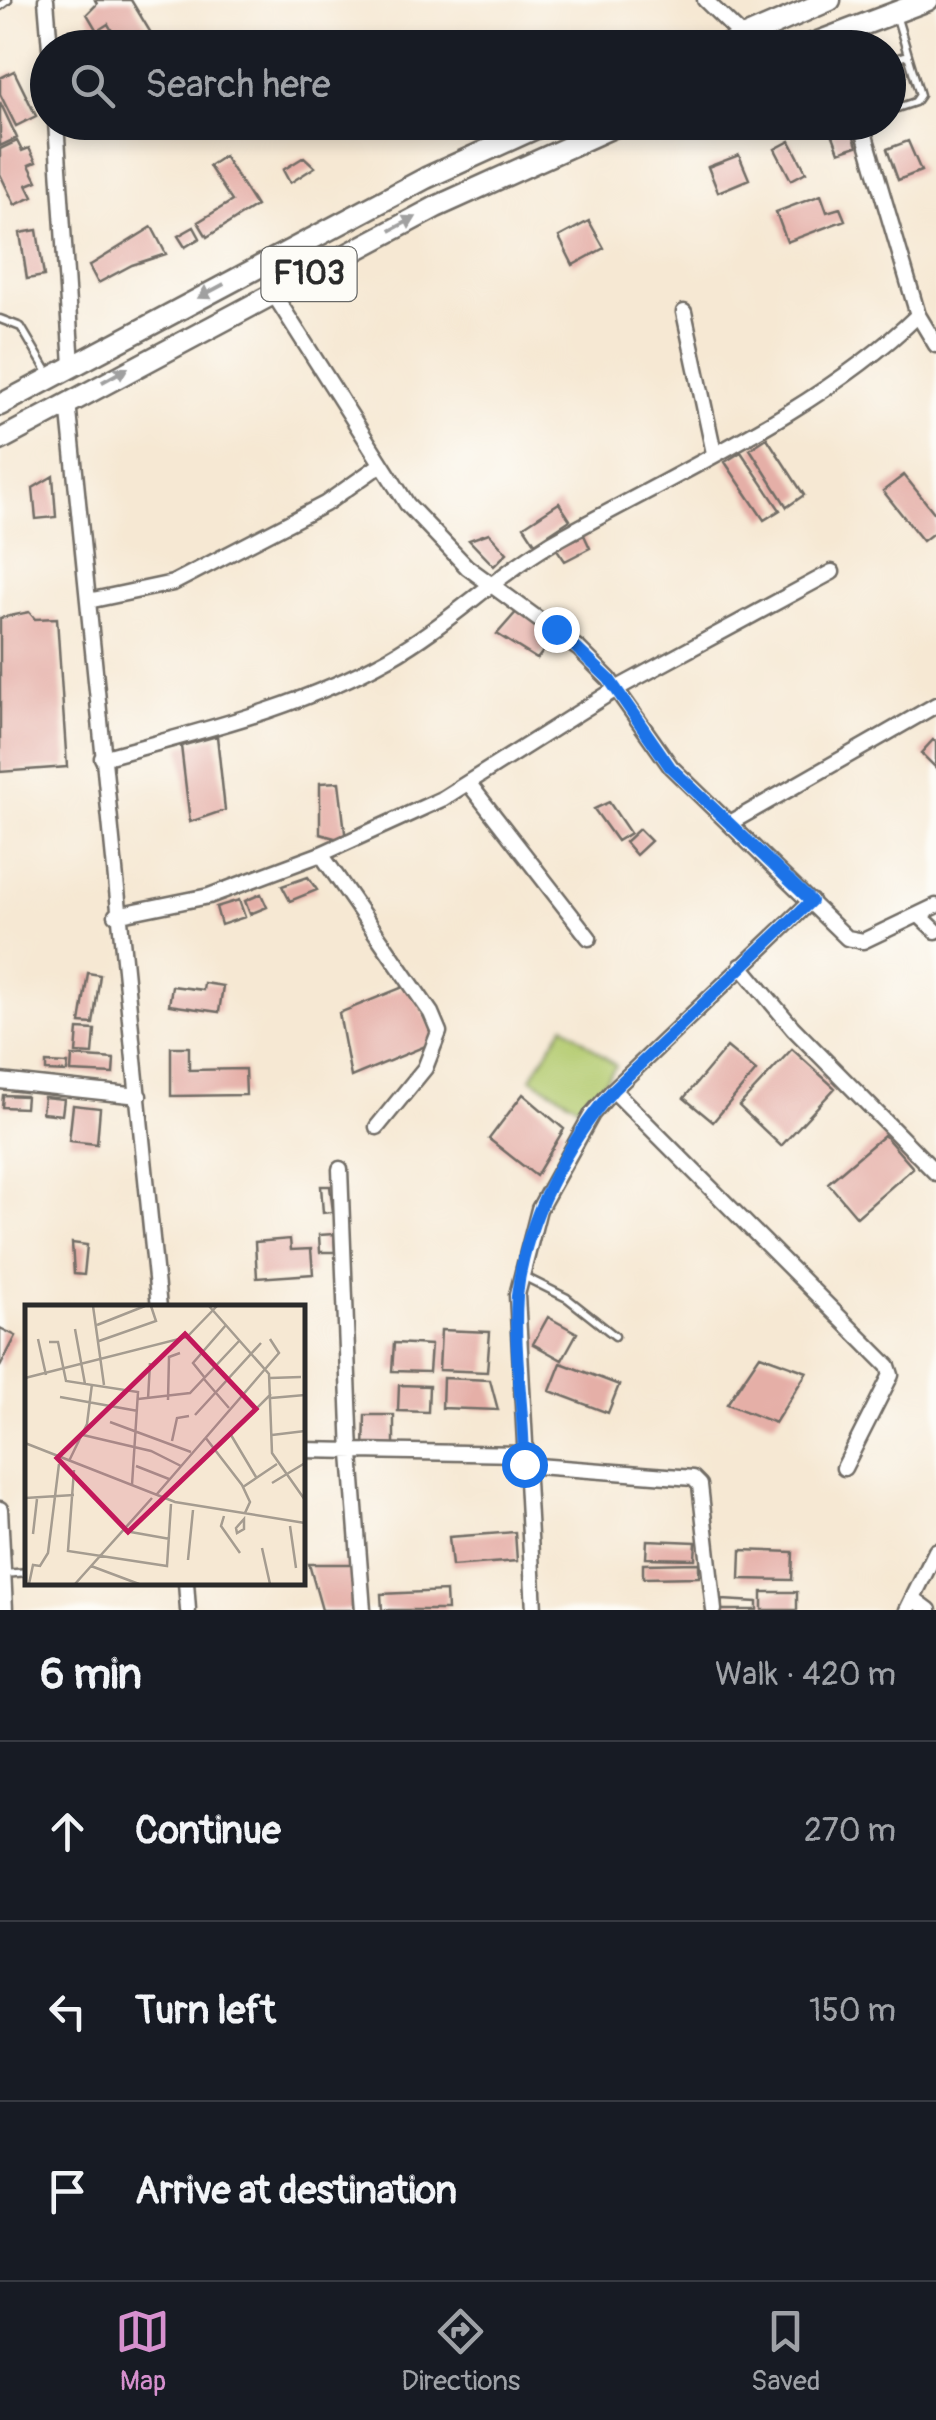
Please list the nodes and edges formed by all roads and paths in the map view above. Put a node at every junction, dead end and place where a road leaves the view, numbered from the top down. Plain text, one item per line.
1 (8, 0) edge
2 (46, 0) edge
3 (705, 0) edge
4 (830, 0) edge
5 (928, 0) edge
6 (0, 6) edge
7 (895, 12) junction
8 (857, 26) junction
9 (48, 30) edge
10 (736, 30) edge
11 (762, 30) edge
12 (851, 30) edge
13 (859, 30) edge
14 (900, 30) edge
15 (906, 48) edge
16 (908, 55) joint
17 (906, 104) edge
18 (57, 140) edge
19 (509, 140) edge
20 (584, 140) edge
21 (866, 140) edge
22 (273, 292) junction
23 (684, 312) dead end
24 (918, 315) junction
25 (0, 319) edge
26 (936, 345) edge
27 (72, 365) junction
28 (50, 377) junction
29 (68, 402) junction
30 (0, 405) edge
31 (0, 440) edge
32 (714, 453) junction
33 (380, 464) junction
34 (832, 572) dead end
35 (490, 583) junction
36 (88, 602) junction
37 (616, 689) junction
38 (936, 705) edge
39 (102, 758) junction
40 (470, 785) junction
41 (730, 823) junction
42 (321, 854) junction
43 (811, 901) junction
44 (936, 906) edge
45 (116, 915) junction
46 (920, 916) junction
47 (936, 931) edge
48 (589, 938) dead end
49 (742, 966) junction
50 (0, 1082) edge
51 (613, 1090) junction
52 (139, 1096) junction
53 (377, 1127) dead end
54 (340, 1169) dead end
55 (936, 1172) edge
56 (522, 1276) junction
57 (159, 1305) edge
58 (615, 1336) dead end
59 (305, 1450) edge
60 (351, 1454) junction
61 (524, 1459) junction
62 (844, 1468) dead end
63 (0, 1509) edge
64 (936, 1551) edge
65 (25, 1572) edge
66 (3, 1574) junction
67 (186, 1585) edge
68 (910, 1604) edge
69 (5, 1610) edge
70 (188, 1610) edge
71 (363, 1610) edge
72 (534, 1610) edge
73 (714, 1610) edge
74 (929, 1610) edge

1 - 6 lane
2 - 9 street
3 - 10 street
4 - 11 main road
5 - 7 main road
7 - 8 main road
7 - 14 lane
8 - 12 main road
8 - 13 lane
15 - 16 lane
16 - 17 lane
18 - 27 street
19 -> 27 main road, F103
22 -> 20 main road, F103
21 - 24 street
29 -> 22 main road, F103
22 - 33 street
23 - 32 street
24 - 26 street
24 - 32 street
25 - 28 lane
27 - 28 main road, F103
28 - 30 main road, F103
29 - 31 main road, F103
29 - 36 street
32 - 35 street
33 - 35 street
33 - 36 street
34 - 37 street
35 - 37 street
35 - 39 street
36 - 39 street
37 - 40 street
37 - 41 street
38 - 41 street
39 - 45 street
40 - 42 street
40 - 48 street
41 - 43 street
42 - 45 street
42 - 53 street
43 - 46 street
43 - 49 street
44 - 46 street
45 - 52 street
46 - 47 street
49 - 51 street
49 - 55 street
50 - 52 street
51 - 56 street
51 - 62 street
52 - 57 street
54 - 60 street
56 - 58 lane
56 - 61 street
59 - 60 street
60 - 61 street
60 - 71 street
61 - 72 street
61 - 73 street
63 - 66 street
64 - 68 street
65 - 66 lane
66 - 69 street
67 - 70 street
68 - 74 street

